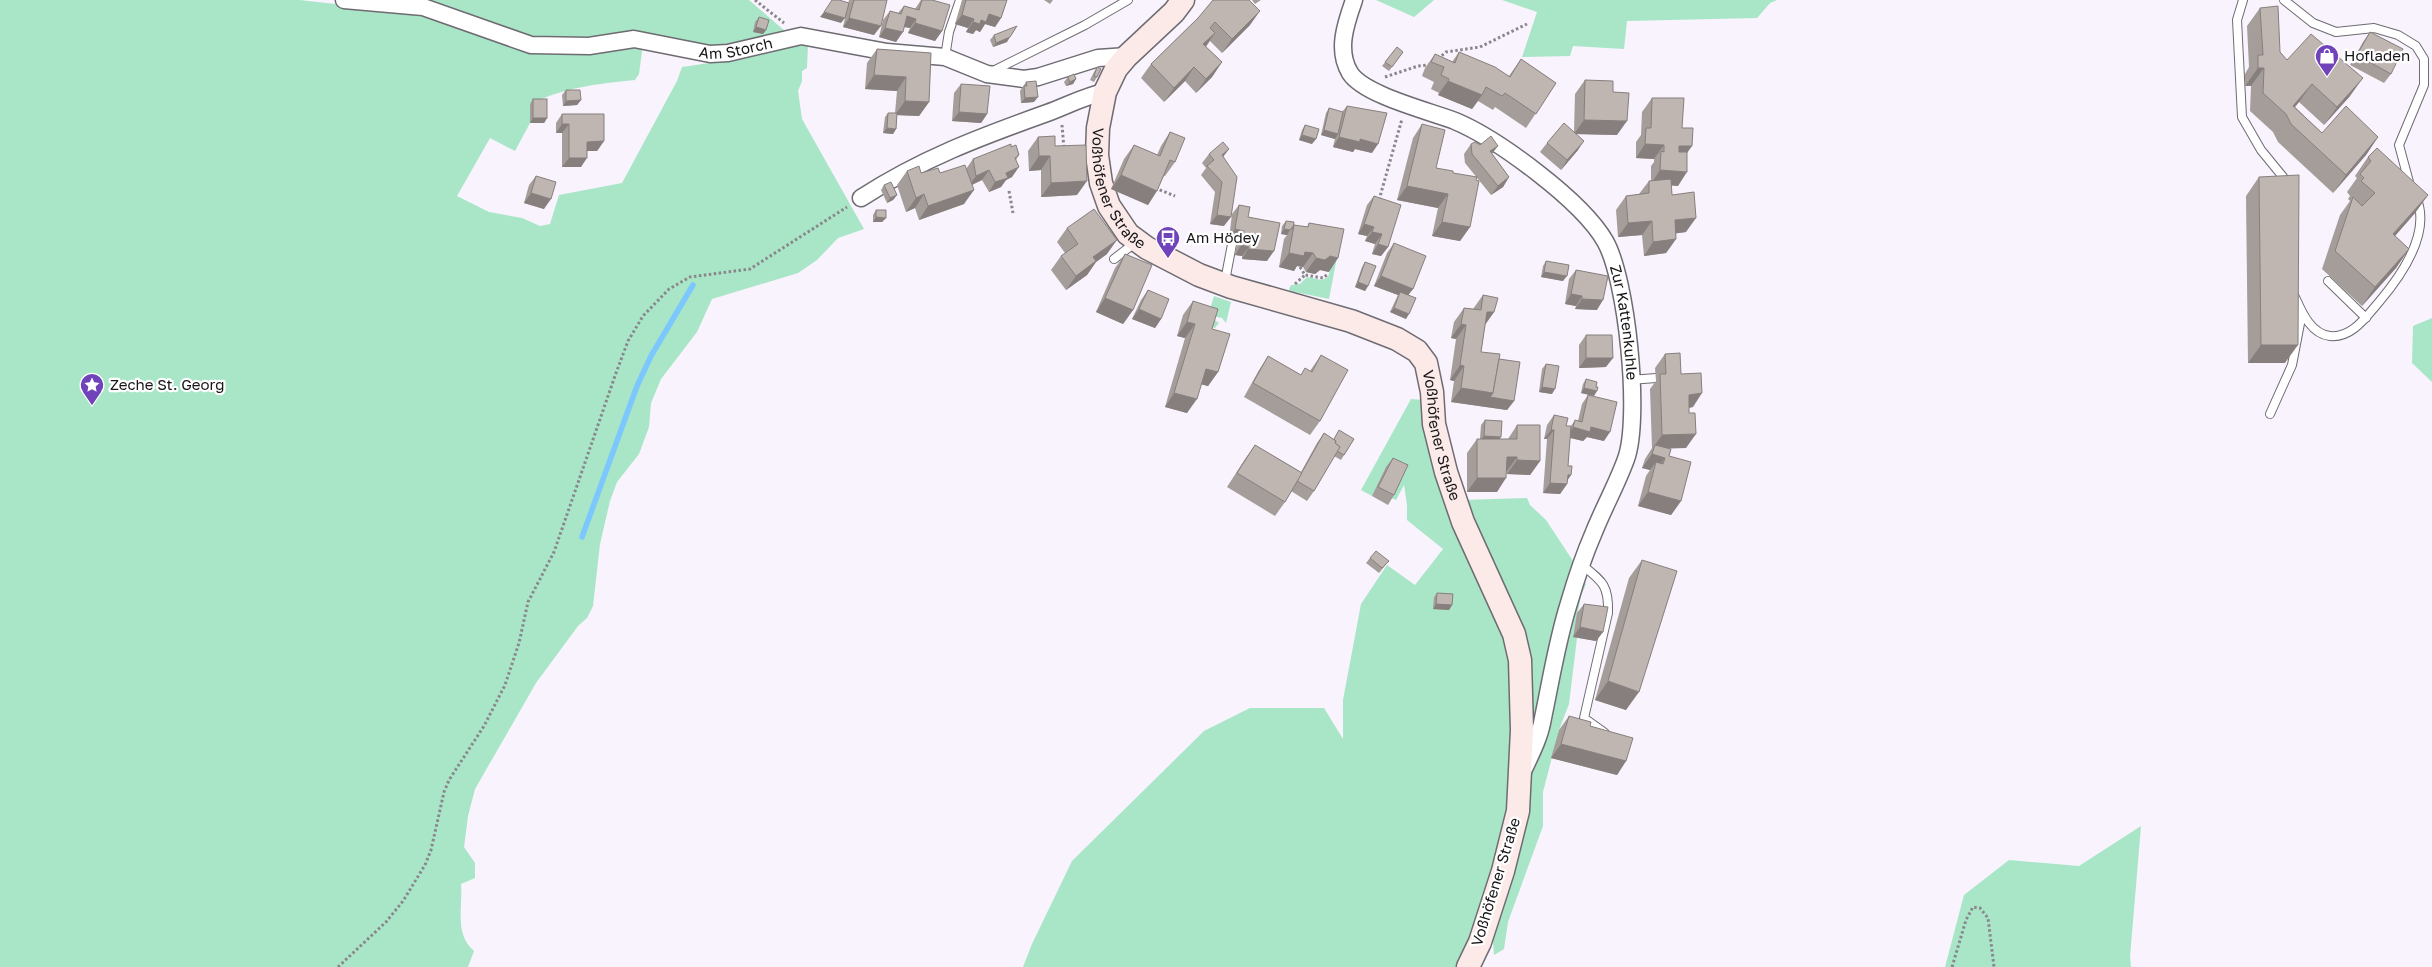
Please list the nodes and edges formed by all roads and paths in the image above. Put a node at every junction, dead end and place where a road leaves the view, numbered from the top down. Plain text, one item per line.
1 (344, 0) edge
2 (755, 0) edge
3 (960, 0) edge
4 (1128, 0) edge
5 (1183, 0) edge
6 (1354, 0) edge
7 (2243, 0) edge
8 (2284, 0) edge
9 (1527, 24) dead end
10 (801, 36) junction
11 (1126, 56) junction
12 (945, 57) junction
13 (987, 74) junction
14 (1378, 79) dead end
15 (1104, 92) junction
16 (1407, 103) junction
17 (1057, 109) junction
18 (1064, 152) edge
19 (2291, 187) edge
20 (1155, 188) edge
21 (1009, 191) dead end
22 (1175, 196) dead end
23 (860, 198) joint
24 (1378, 200) edge
25 (1013, 213) dead end
26 (1233, 239) dead end
27 (1138, 241) junction
28 (1114, 259) dead end
29 (1300, 267) edge
30 (1328, 274) dead end
31 (1305, 275) junction
32 (2328, 281) dead end
33 (1224, 284) junction
34 (1291, 284) dead end
35 (2291, 288) edge
36 (2302, 313) junction
37 (2366, 318) junction
38 (1656, 378) dead end
39 (1630, 380) junction
40 (2270, 414) dead end
41 (1582, 565) junction
42 (1610, 736) edge
43 (1521, 775) junction
44 (338, 967) edge
45 (1468, 967) edge
46 (1952, 967) edge
47 (1994, 967) edge

1 - 10 street, Am Storch
2 - 10 path
3 - 12 lane
4 - 13 lane
5 - 11 street, Voßhöfener Straße
6 - 16 street, Zur Kattenkuhle
7 - 19 lane
8 - 37 lane
9 - 14 path
10 - 12 street, Am Storch
11 - 13 street, Am Storch
11 - 15 street, Voßhöfener Straße
12 - 13 street, Am Storch
15 - 17 street
15 - 27 street, Voßhöfener Straße
16 - 24 path
16 - 39 street, Zur Kattenkuhle
17 - 18 path
17 - 23 street
20 - 22 path
21 - 25 path
23 - 44 path
26 - 33 lane
27 - 28 lane
27 - 33 street, Voßhöfener Straße
29 - 31 path
30 - 31 path
31 - 34 path
32 - 37 lane
33 - 43 street, Voßhöfener Straße
35 - 36 lane
36 - 37 lane
36 - 40 lane
38 - 39 lane
39 - 41 street, Zur Kattenkuhle
41 - 42 lane
41 - 43 street, Zur Kattenkuhle
43 - 45 street, Voßhöfener Straße
46 - 47 path

